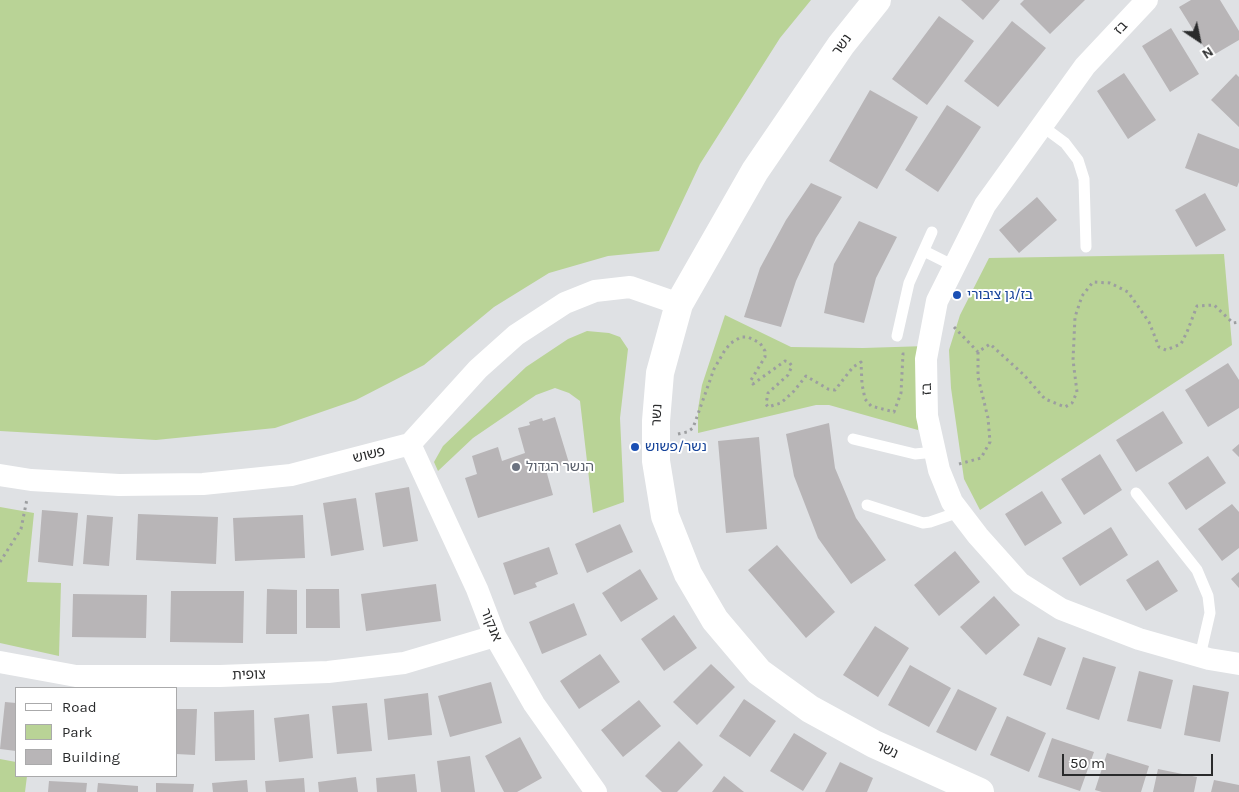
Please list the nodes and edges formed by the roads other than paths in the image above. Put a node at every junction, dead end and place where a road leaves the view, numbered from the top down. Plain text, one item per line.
1 (877, 0) edge
2 (1147, 0) edge
3 (1042, 126) junction
4 (932, 232) dead end
5 (1086, 247) dead end
6 (924, 250) junction
7 (954, 266) junction
8 (679, 304) junction
9 (897, 336) dead end
10 (853, 439) dead end
11 (410, 444) junction
12 (937, 461) junction
13 (0, 475) edge
14 (1136, 493) dead end
15 (867, 505) dead end
16 (959, 512) junction
17 (495, 636) junction
18 (1200, 656) junction
19 (0, 662) edge
20 (1239, 664) edge
21 (594, 792) edge
22 (980, 792) edge

1 - 8 street, נשר
2 - 3 street, בז
3 - 5 lane
3 - 7 street, בז
4 - 6 lane
6 - 7 lane
6 - 9 lane
7 - 12 street, בז
8 - 11 street
8 - 22 street, נשר
10 - 12 lane
11 - 13 street, פשוש
11 - 17 street, אנקור
12 - 16 street, בז
14 - 18 lane
15 - 16 lane
16 - 18 street, בז
17 - 19 street, צופית
17 - 21 street, אנקור
18 - 20 street, בז

